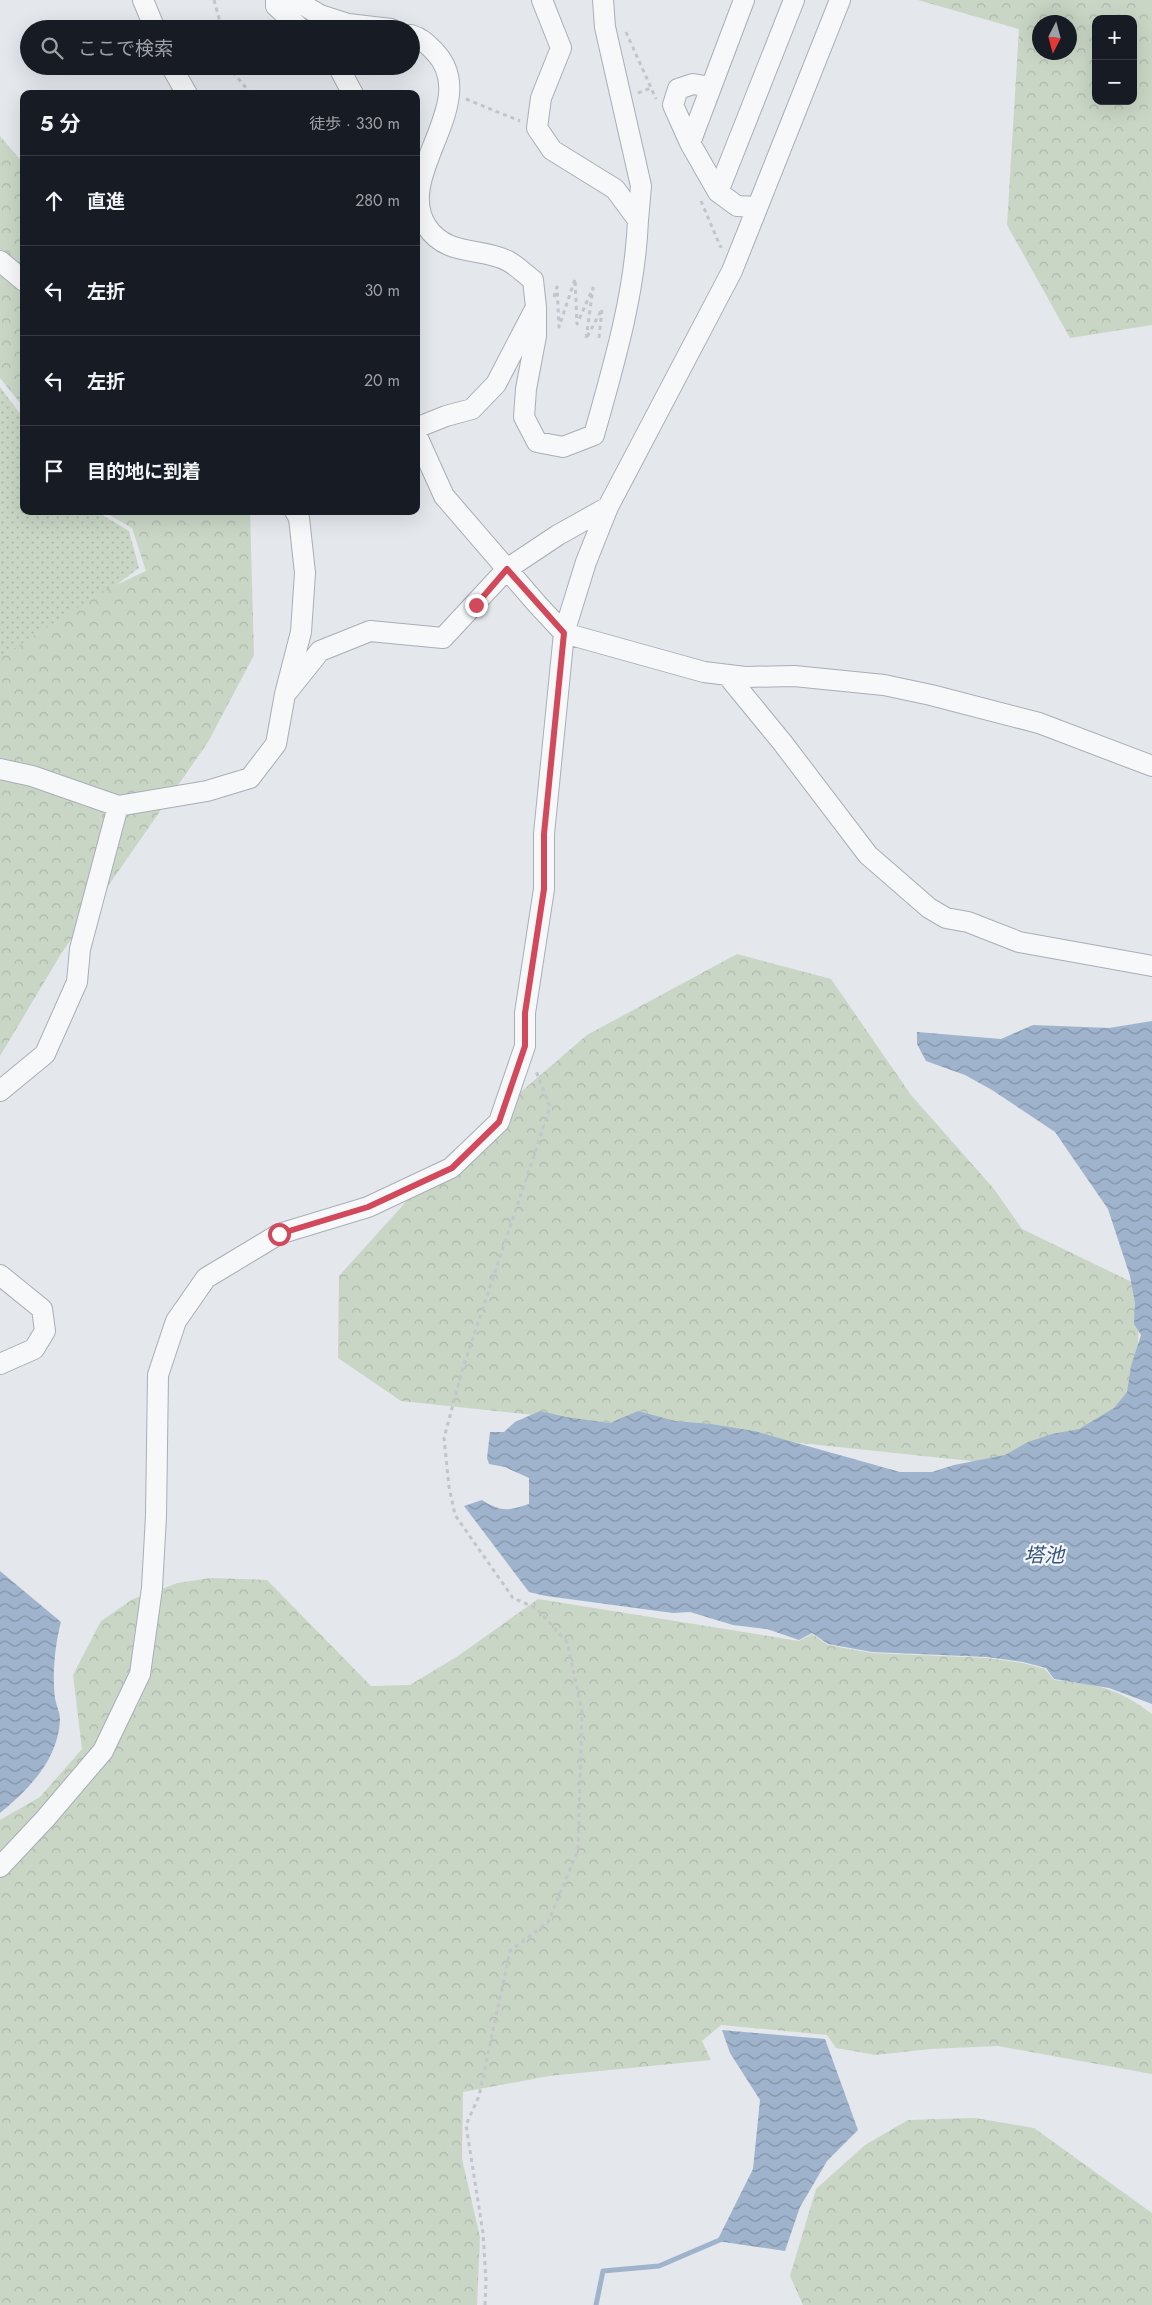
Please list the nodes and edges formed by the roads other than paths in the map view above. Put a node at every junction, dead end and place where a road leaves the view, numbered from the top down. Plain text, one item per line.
1 (143, 0) edge
2 (276, 0) edge
3 (295, 0) edge
4 (542, 0) edge
5 (602, 0) edge
6 (744, 0) edge
7 (794, 0) edge
8 (840, 0) edge
9 (151, 20) edge
10 (291, 20) edge
11 (336, 20) edge
12 (420, 37) edge
13 (176, 75) edge
14 (343, 75) edge
15 (711, 87) junction
16 (185, 90) edge
17 (351, 90) edge
18 (690, 143) junction
19 (420, 192) edge
20 (718, 192) junction
21 (420, 207) edge
22 (756, 208) junction
23 (638, 220) junction
24 (0, 261) edge
25 (20, 278) edge
26 (544, 304) junction
27 (420, 426) edge
28 (420, 443) edge
29 (608, 507) junction
30 (297, 515) edge
31 (507, 569) junction
32 (564, 633) junction
33 (727, 675) junction
34 (285, 694) junction
35 (1152, 766) edge
36 (0, 769) edge
37 (118, 806) junction
38 (1152, 966) edge
39 (0, 1091) edge
40 (0, 1274) edge
41 (0, 1364) edge
42 (0, 1867) edge

1 - 9 street
2 - 10 street
3 - 11 street
4 - 23 street
5 - 23 street
6 - 15 street
7 - 20 street
8 - 22 street
12 - 19 street
13 - 16 street
14 - 17 street
15 - 18 street
15 - 18 street
18 - 20 street
20 - 22 street
21 - 26 street
22 - 29 street
23 - 26 street
24 - 25 street
26 - 27 street
28 - 31 street
29 - 31 street
29 - 32 street
30 - 34 street
31 - 32 street
31 - 34 street
32 - 33 street
32 - 42 street
33 - 35 street
33 - 38 street
34 - 37 street
36 - 37 street
37 - 39 street
40 - 41 street

